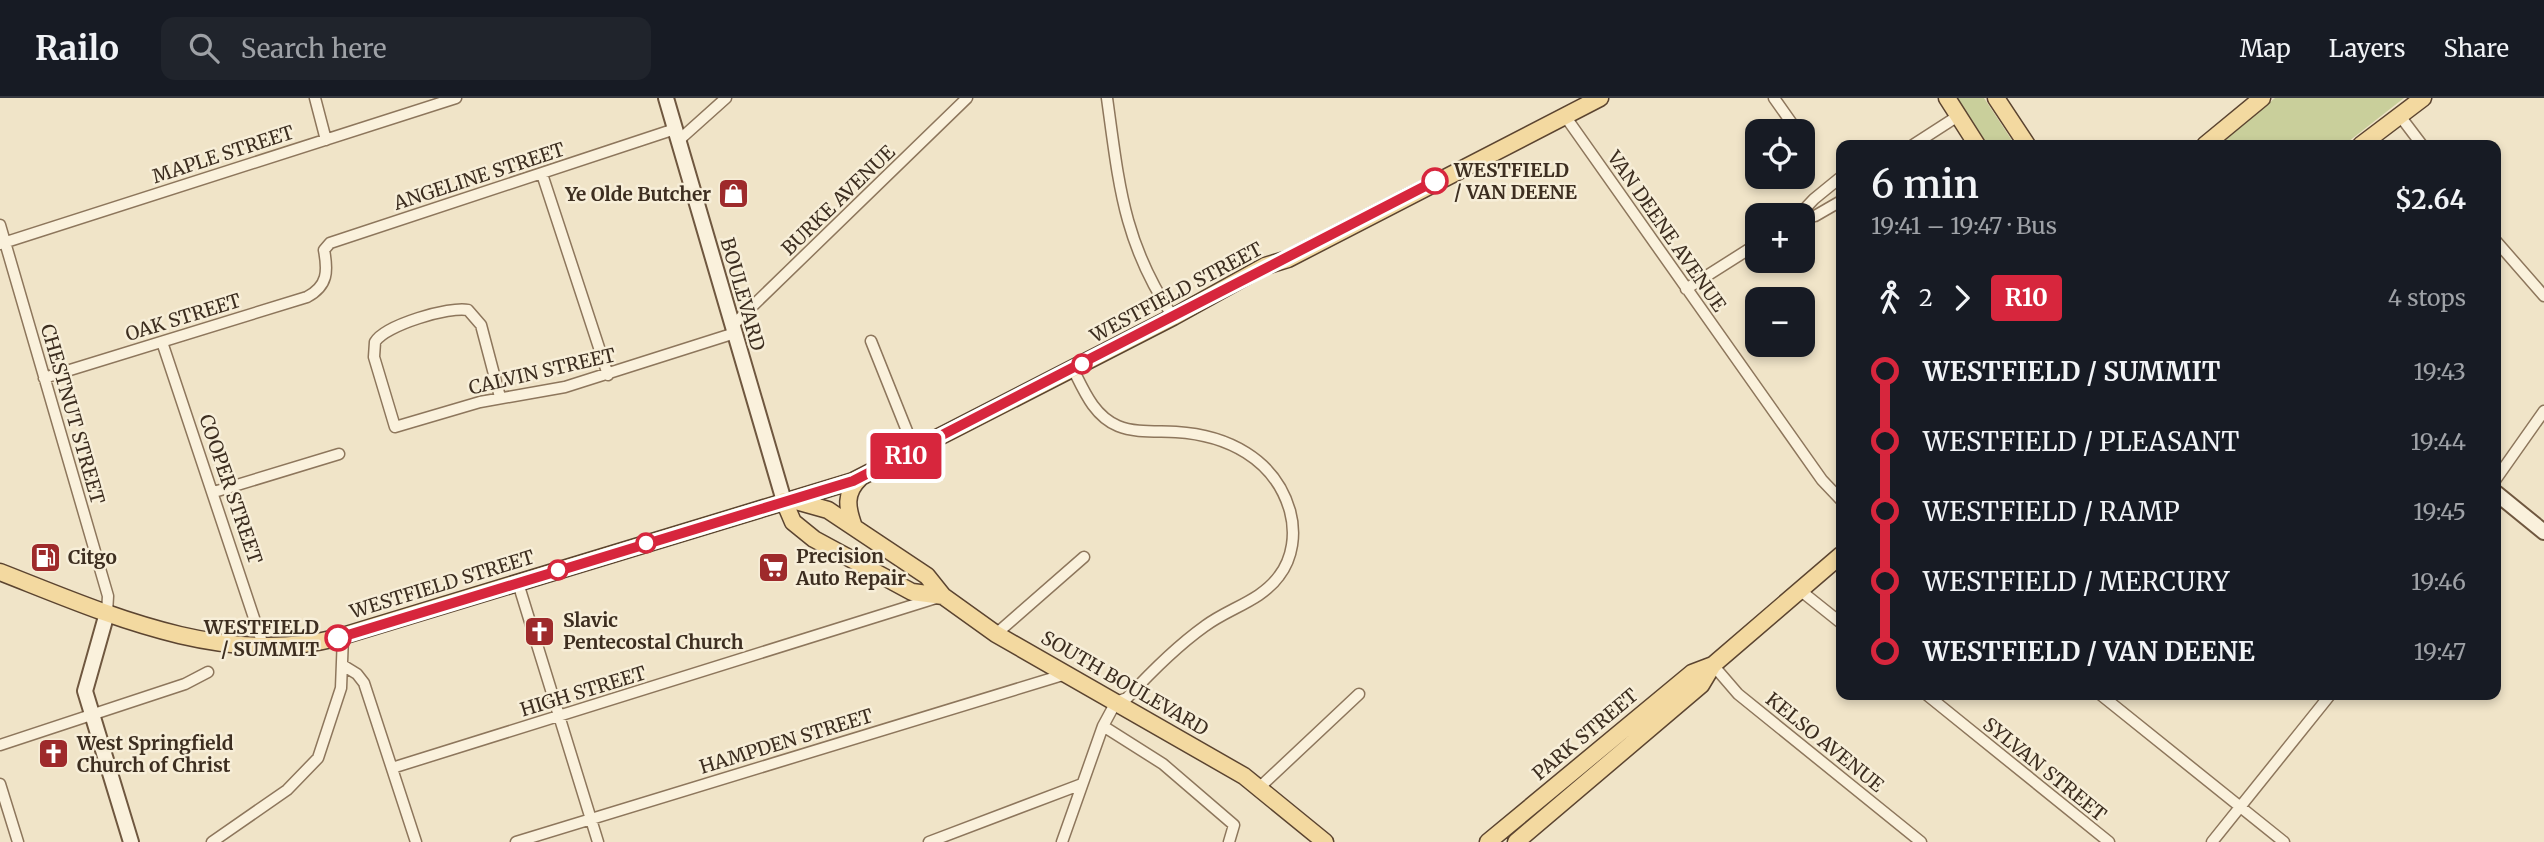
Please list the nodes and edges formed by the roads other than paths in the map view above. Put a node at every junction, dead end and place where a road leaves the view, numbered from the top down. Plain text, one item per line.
1 (315, 98) edge
2 (456, 98) edge
3 (666, 98) edge
4 (726, 98) edge
5 (967, 98) edge
6 (1107, 98) edge
7 (1601, 98) edge
8 (1774, 98) edge
9 (1947, 98) edge
10 (1996, 98) edge
11 (2262, 98) edge
12 (2423, 98) edge
13 (1565, 116) junction
14 (1958, 116) junction
15 (2400, 116) junction
16 (1789, 119) edge
17 (677, 135) junction
18 (326, 139) junction
19 (1921, 140) edge
20 (1974, 140) edge
21 (2024, 140) edge
22 (2211, 140) edge
23 (2368, 140) edge
24 (2418, 140) edge
25 (542, 174) junction
26 (1836, 181) edge
27 (1812, 203) edge
28 (1836, 204) edge
29 (1815, 216) edge
30 (0, 225) edge
31 (2, 243) edge
32 (2501, 247) edge
33 (1745, 252) edge
34 (325, 279) joint
35 (1686, 289) junction
36 (2543, 296) edge
37 (1173, 317) junction
38 (733, 330) junction
39 (871, 341) dead end
40 (162, 342) junction
41 (1073, 369) junction
42 (608, 375) junction
43 (44, 377) junction
44 (500, 397) junction
45 (2544, 411) edge
46 (915, 451) junction
47 (339, 454) dead end
48 (2501, 472) edge
49 (862, 477) junction
50 (214, 492) junction
51 (1836, 495) edge
52 (2501, 497) edge
53 (783, 501) junction
54 (854, 527) junction
55 (2544, 532) edge
56 (1084, 557) dead end
57 (1836, 559) edge
58 (0, 572) edge
59 (517, 583) junction
60 (1801, 590) junction
61 (943, 596) junction
62 (107, 613) junction
63 (1836, 619) edge
64 (996, 634) junction
65 (343, 636) junction
66 (265, 648) junction
67 (1713, 665) junction
68 (344, 666) junction
69 (208, 672) dead end
70 (1066, 674) junction
71 (1359, 694) dead end
72 (1933, 700) edge
73 (2107, 700) edge
74 (2326, 700) edge
75 (1115, 702) junction
76 (90, 714) junction
77 (559, 716) junction
78 (1103, 726) junction
79 (0, 745) edge
80 (392, 768) junction
81 (0, 784) edge
82 (1082, 784) junction
83 (1260, 787) junction
84 (2240, 806) junction
85 (1285, 808) junction
86 (591, 819) junction
87 (18, 842) edge
88 (131, 842) edge
89 (212, 842) edge
90 (416, 842) edge
91 (516, 842) edge
92 (598, 842) edge
93 (929, 842) edge
94 (1062, 842) edge
95 (1229, 842) edge
96 (1313, 842) edge
97 (1325, 842) edge
98 (1488, 842) edge
99 (1517, 842) edge
100 (1921, 842) edge
101 (2109, 842) edge
102 (2212, 842) edge
103 (2284, 842) edge

1 - 18 street
2 - 18 street, MAPLE STREET
3 - 17 main road, BOULEVARD
4 - 17 street
5 - 38 street, BURKE AVENUE
6 - 37 street
7 - 13 main road, WESTFIELD STREET
8 - 16 street
9 - 14 main road
10 - 21 main road
11 - 22 main road
12 - 15 main road
13 - 35 street, VAN DEENE AVENUE
13 - 37 main road, WESTFIELD STREET
14 - 19 street
14 - 20 main road
15 - 23 main road
15 - 24 street
17 - 25 street, ANGELINE STREET
17 - 38 main road, BOULEVARD
18 - 31 street, MAPLE STREET
25 - 34 street, ANGELINE STREET
25 - 42 street
26 - 27 street
28 - 29 street
30 - 31 street, CHESTNUT STREET
31 - 43 street, CHESTNUT STREET
32 - 36 street
33 - 35 street
34 - 40 street, OAK STREET
35 - 51 street, VAN DEENE AVENUE
37 - 41 main road, WESTFIELD STREET
38 - 42 street, CALVIN STREET
38 - 53 main road, BOULEVARD
39 - 46 street
40 - 43 street, OAK STREET
40 - 50 street, COOPER STREET
41 - 46 main road, WESTFIELD STREET
41 - 75 street
42 - 44 street, CALVIN STREET
43 - 62 street, CHESTNUT STREET
44 - 44 street, CALVIN STREET
45 - 48 street
46 - 49 main road, WESTFIELD STREET
47 - 50 street
49 - 53 main road, WESTFIELD STREET
49 - 54 main road
50 - 66 street, COOPER STREET
52 - 55 main road
53 - 54 main road, SOUTH BOULEVARD
53 - 59 main road, WESTFIELD STREET
53 - 61 main road, SOUTH BOULEVARD
54 - 61 main road, SOUTH BOULEVARD
56 - 64 street
57 - 60 main road, PARK STREET
58 - 62 main road, WESTFIELD STREET
59 - 65 main road, WESTFIELD STREET
59 - 77 street
60 - 63 street
60 - 67 main road, PARK STREET
61 - 64 main road, SOUTH BOULEVARD
61 - 77 street, HIGH STREET
62 - 66 main road, WESTFIELD STREET
62 - 76 main road
64 - 70 main road, SOUTH BOULEVARD
65 - 66 main road, WESTFIELD STREET
65 - 68 street
67 - 98 main road, PARK STREET
67 - 99 main road, PARK STREET
67 - 100 street, KELSO AVENUE
68 - 80 street
68 - 89 street
69 - 76 street
70 - 75 main road, SOUTH BOULEVARD
70 - 86 street, HAMPDEN STREET
71 - 83 street
72 - 101 street, SYLVAN STREET
73 - 84 street
74 - 84 street
75 - 78 street
75 - 83 main road, SOUTH BOULEVARD
76 - 79 street
76 - 88 main road
77 - 80 street, HIGH STREET
77 - 86 street
78 - 82 street
78 - 95 street
80 - 90 street
81 - 87 street
82 - 93 street
82 - 94 street
83 - 85 main road, SOUTH BOULEVARD
84 - 102 street
84 - 103 street
85 - 96 main road, SOUTH BOULEVARD
85 - 97 main road, SOUTH BOULEVARD
86 - 91 street, HAMPDEN STREET
86 - 92 street

